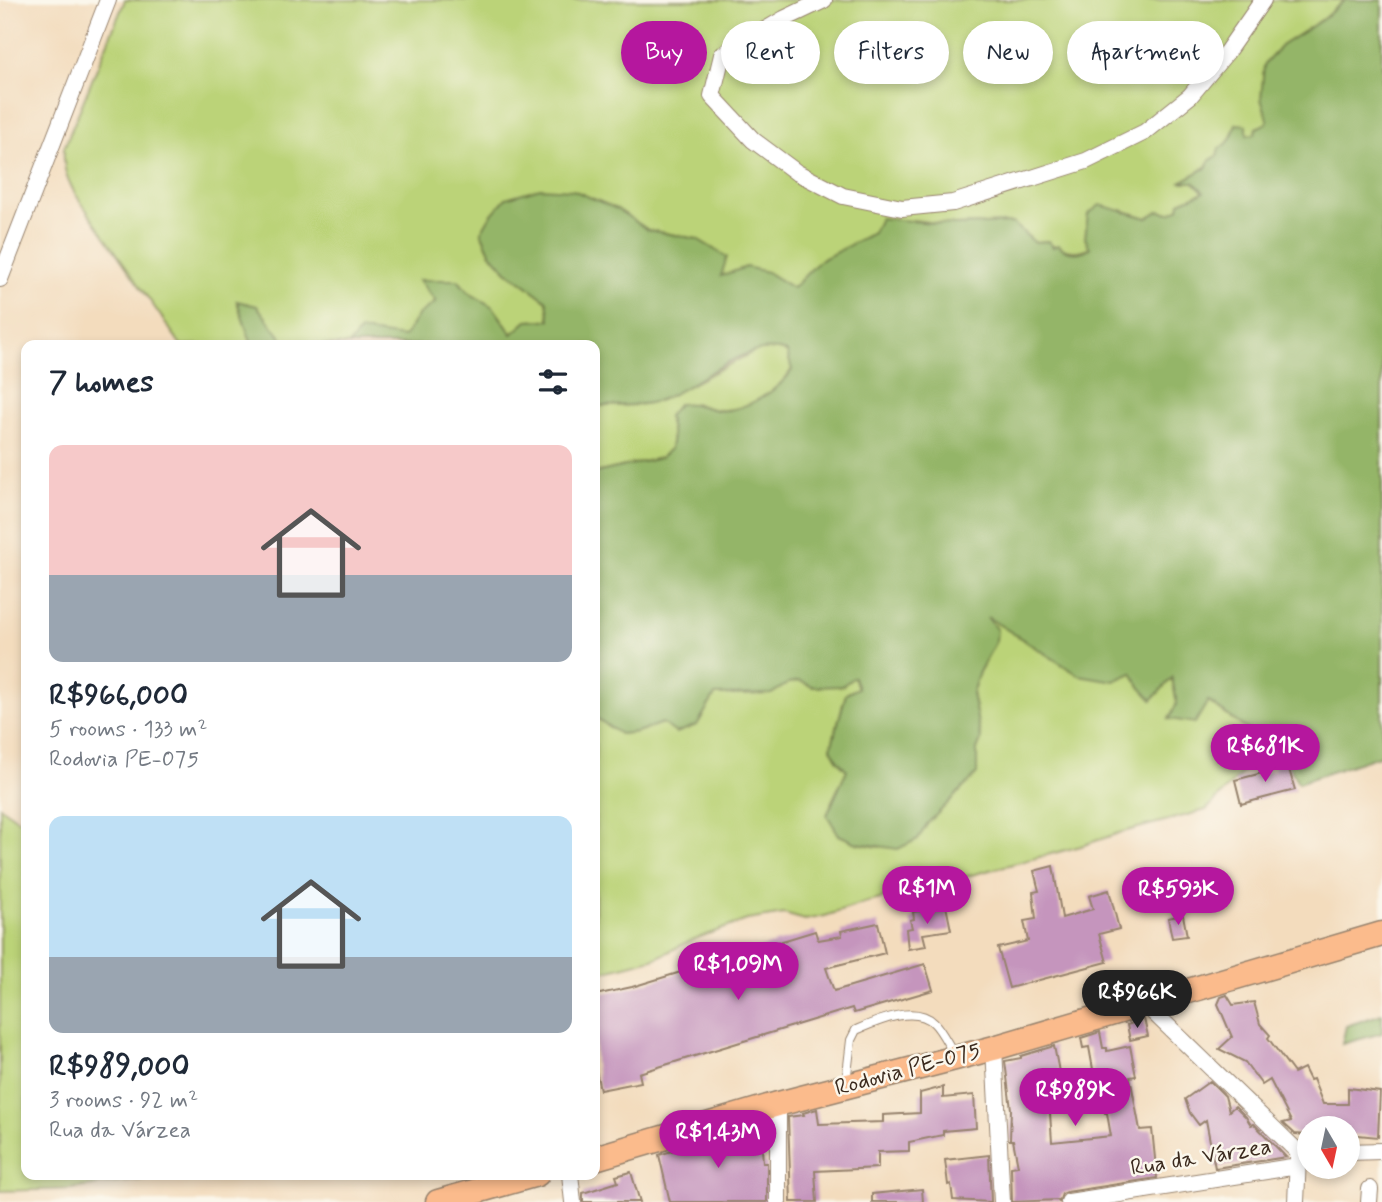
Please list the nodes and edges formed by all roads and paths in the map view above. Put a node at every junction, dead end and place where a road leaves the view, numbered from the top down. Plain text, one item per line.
1 (108, 0) edge
2 (824, 0) edge
3 (1263, 0) edge
4 (0, 279) edge
5 (1382, 934) edge
6 (1145, 1004) junction
7 (994, 1048) junction
8 (957, 1058) junction
9 (845, 1087) junction
10 (778, 1104) junction
11 (1297, 1152) edge
12 (1360, 1152) edge
13 (1382, 1152) edge
14 (600, 1157) edge
15 (1297, 1158) edge
16 (516, 1180) edge
17 (571, 1180) edge
18 (1299, 1180) edge
19 (1158, 1194) edge
20 (438, 1202) edge
21 (573, 1202) edge
22 (778, 1202) edge
23 (1002, 1202) edge
24 (1069, 1202) edge
25 (1296, 1202) edge

1 - 4 street
2 - 3 street
5 - 6 main road, Rodovia PE-075
6 - 7 main road, Rodovia PE-075
6 - 11 street
7 - 8 main road, Rodovia PE-075
7 - 23 street
8 - 9 main road, Rodovia PE-075
8 - 9 lane
9 - 10 main road, Rodovia PE-075
10 - 14 main road, Rodovia PE-075
10 - 22 street
12 - 13 street
15 - 19 street, Rua da Várzea
16 - 20 main road
17 - 21 street
18 - 25 street
19 - 24 street, Rua da Várzea

